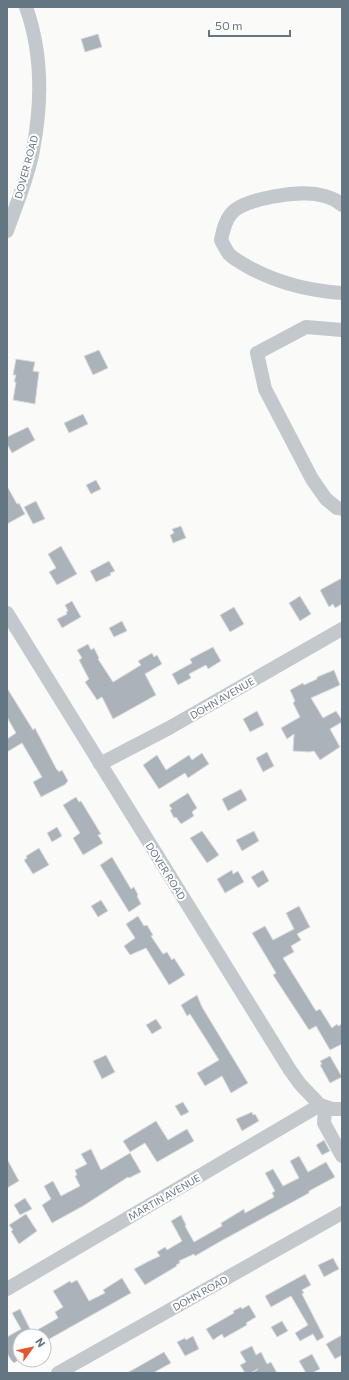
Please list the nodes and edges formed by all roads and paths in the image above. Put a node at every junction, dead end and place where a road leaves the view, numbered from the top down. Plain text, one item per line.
1 (26, 7) edge
2 (342, 205) edge
3 (7, 231) edge
4 (342, 293) edge
5 (342, 330) edge
6 (342, 509) edge
7 (7, 613) edge
8 (342, 630) edge
9 (100, 764) junction
10 (323, 1106) junction
11 (342, 1109) edge
12 (342, 1156) edge
13 (342, 1213) edge
14 (7, 1289) edge
15 (58, 1373) edge

1 - 3 street, DOVER ROAD
2 - 4 street
5 - 6 street
7 - 9 street, DOVER ROAD
8 - 9 street, DOHN AVENUE
9 - 10 street, DOVER ROAD
10 - 11 street
10 - 12 street
10 - 14 street, MARTIN AVENUE
13 - 15 street, DOHN ROAD

